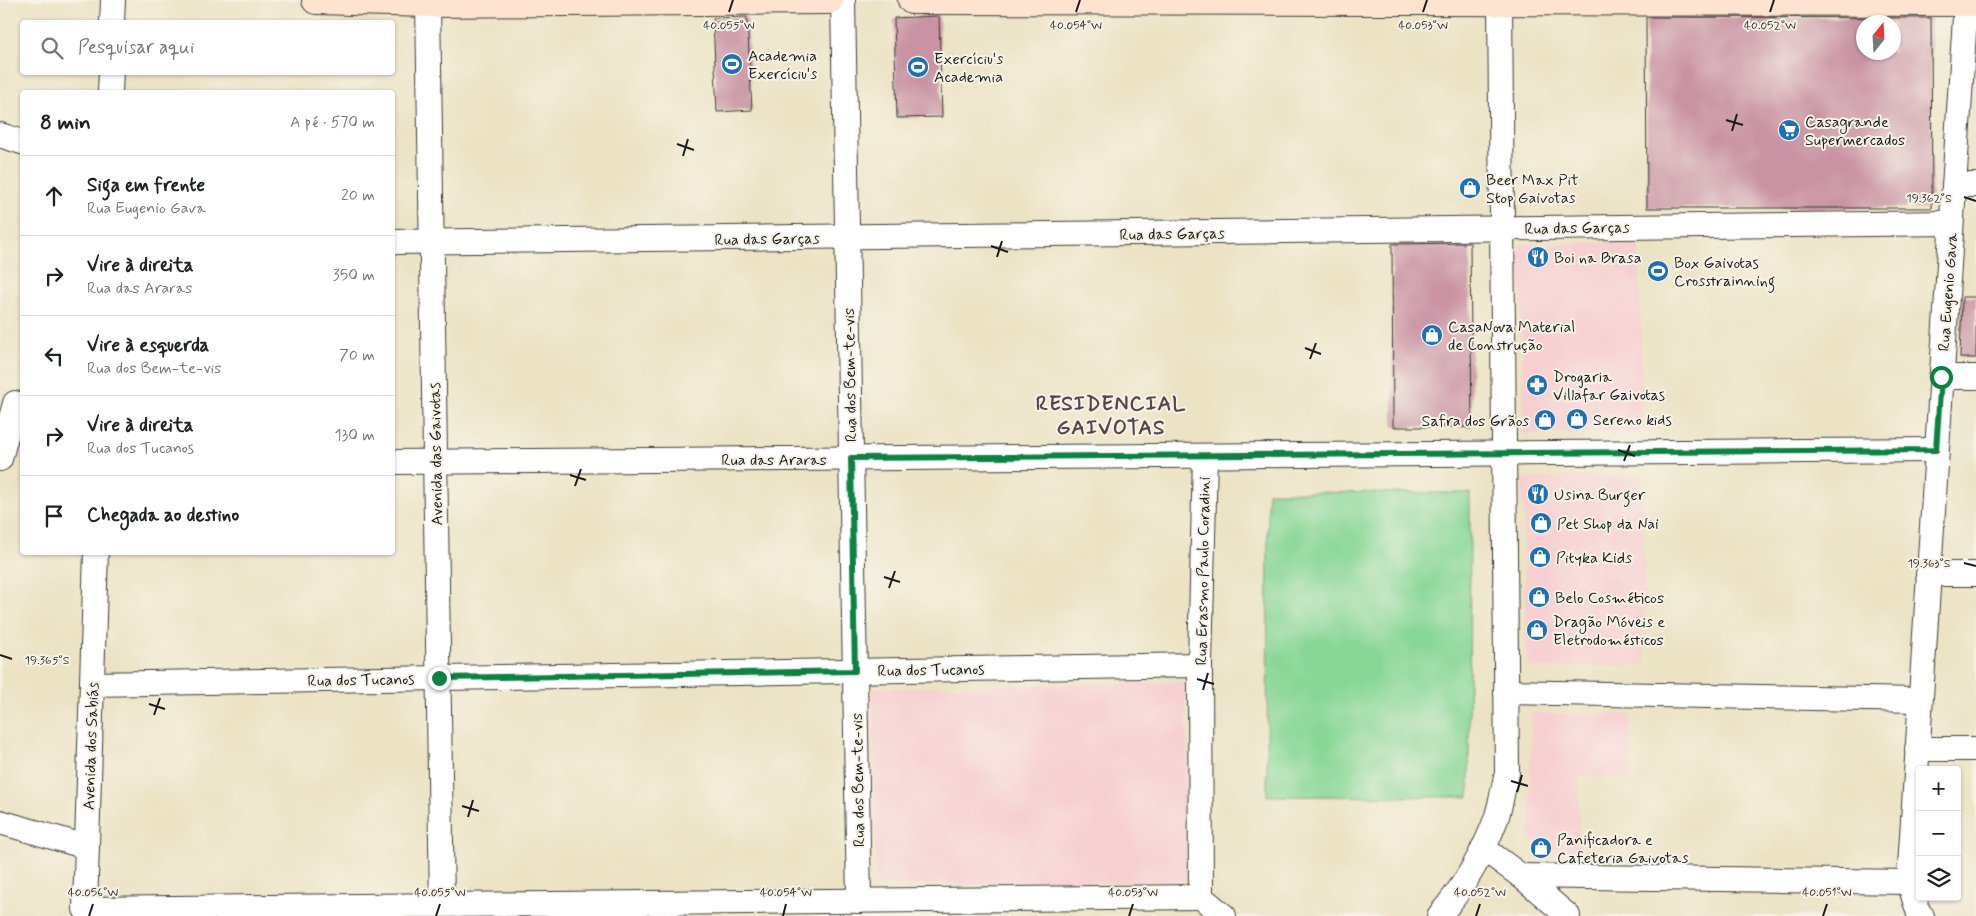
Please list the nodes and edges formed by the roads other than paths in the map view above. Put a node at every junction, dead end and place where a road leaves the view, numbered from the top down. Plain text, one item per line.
1 (113, 0) edge
2 (316, 0) edge
3 (828, 0) edge
4 (843, 0) edge
5 (912, 0) edge
6 (1245, 0) edge
7 (1672, 0) edge
8 (1500, 1) edge
9 (1971, 2) edge
10 (428, 3) junction
11 (112, 20) edge
12 (111, 75) edge
13 (110, 90) edge
14 (0, 136) edge
15 (20, 141) edge
16 (1965, 185) edge
17 (1951, 223) junction
18 (1502, 228) junction
19 (847, 236) junction
20 (395, 242) edge
21 (432, 242) junction
22 (1941, 377) junction
23 (1976, 377) edge
24 (12, 402) edge
25 (1936, 450) junction
26 (1504, 453) junction
27 (1205, 456) junction
28 (851, 458) junction
29 (0, 460) edge
30 (395, 462) edge
31 (436, 462) junction
32 (96, 555) edge
33 (1928, 574) junction
34 (1976, 574) edge
35 (1200, 664) junction
36 (855, 671) junction
37 (439, 678) junction
38 (92, 684) junction
39 (1506, 692) junction
40 (1920, 700) junction
41 (1916, 748) junction
42 (1976, 749) edge
43 (0, 822) edge
44 (87, 847) junction
45 (1483, 848) junction
46 (1521, 876) junction
47 (1909, 882) junction
48 (1201, 897) junction
49 (859, 901) junction
50 (442, 905) junction
51 (1224, 916) edge
52 (1439, 916) edge
53 (1568, 916) edge
54 (1922, 916) edge

1 - 11 street
2 - 10 main road
3 - 10 main road
4 - 19 street, Rua dos Bem-te-vis
5 - 6 main road
6 - 8 main road
7 - 8 main road
7 - 9 main road
8 - 18 street
9 - 16 street, Rua Eugenio Gava
10 - 21 street, Avenida das Gaivotas
12 - 13 street
14 - 15 street
16 - 17 street, Rua Eugenio Gava
17 - 18 street, Rua das Garças
17 - 22 street, Rua Eugenio Gava
18 - 19 street, Rua das Garças
18 - 26 street
19 - 21 street, Rua das Garças
19 - 28 street, Rua dos Bem-te-vis
20 - 21 street, Rua das Garças
21 - 31 street, Avenida das Gaivotas
22 - 23 street
22 - 25 street, Rua Eugenio Gava
24 - 29 street
25 - 26 street, Rua das Araras
25 - 33 street, Rua Eugenio Gava
26 - 27 street, Rua das Araras
26 - 39 street
27 - 28 street, Rua das Araras
27 - 35 street, Rua Erasmo Paulo Coradini
28 - 31 street, Rua das Araras
28 - 36 street, Rua dos Bem-te-vis
30 - 31 street, Rua das Araras
31 - 37 street, Avenida das Gaivotas
32 - 38 street, Avenida dos Sabiás
33 - 34 street
33 - 40 street, Rua Eugenio Gava
35 - 36 street, Rua dos Tucanos
35 - 48 street, Rua Erasmo Paulo Coradini
36 - 37 street, Rua dos Tucanos
36 - 49 street, Rua dos Bem-te-vis
37 - 38 street, Rua dos Tucanos
37 - 50 street, Avenida das Gaivotas
38 - 44 street, Avenida dos Sabiás
39 - 40 street
39 - 45 street
40 - 41 street, Rua Eugenio Gava
41 - 42 street
41 - 47 street, Rua Eugenio Gava
43 - 44 street
44 - 50 street, Avenida dos Sabiás
45 - 46 street
45 - 52 street
46 - 47 street
46 - 53 street
47 - 54 street
48 - 49 street
48 - 51 street
49 - 50 street

